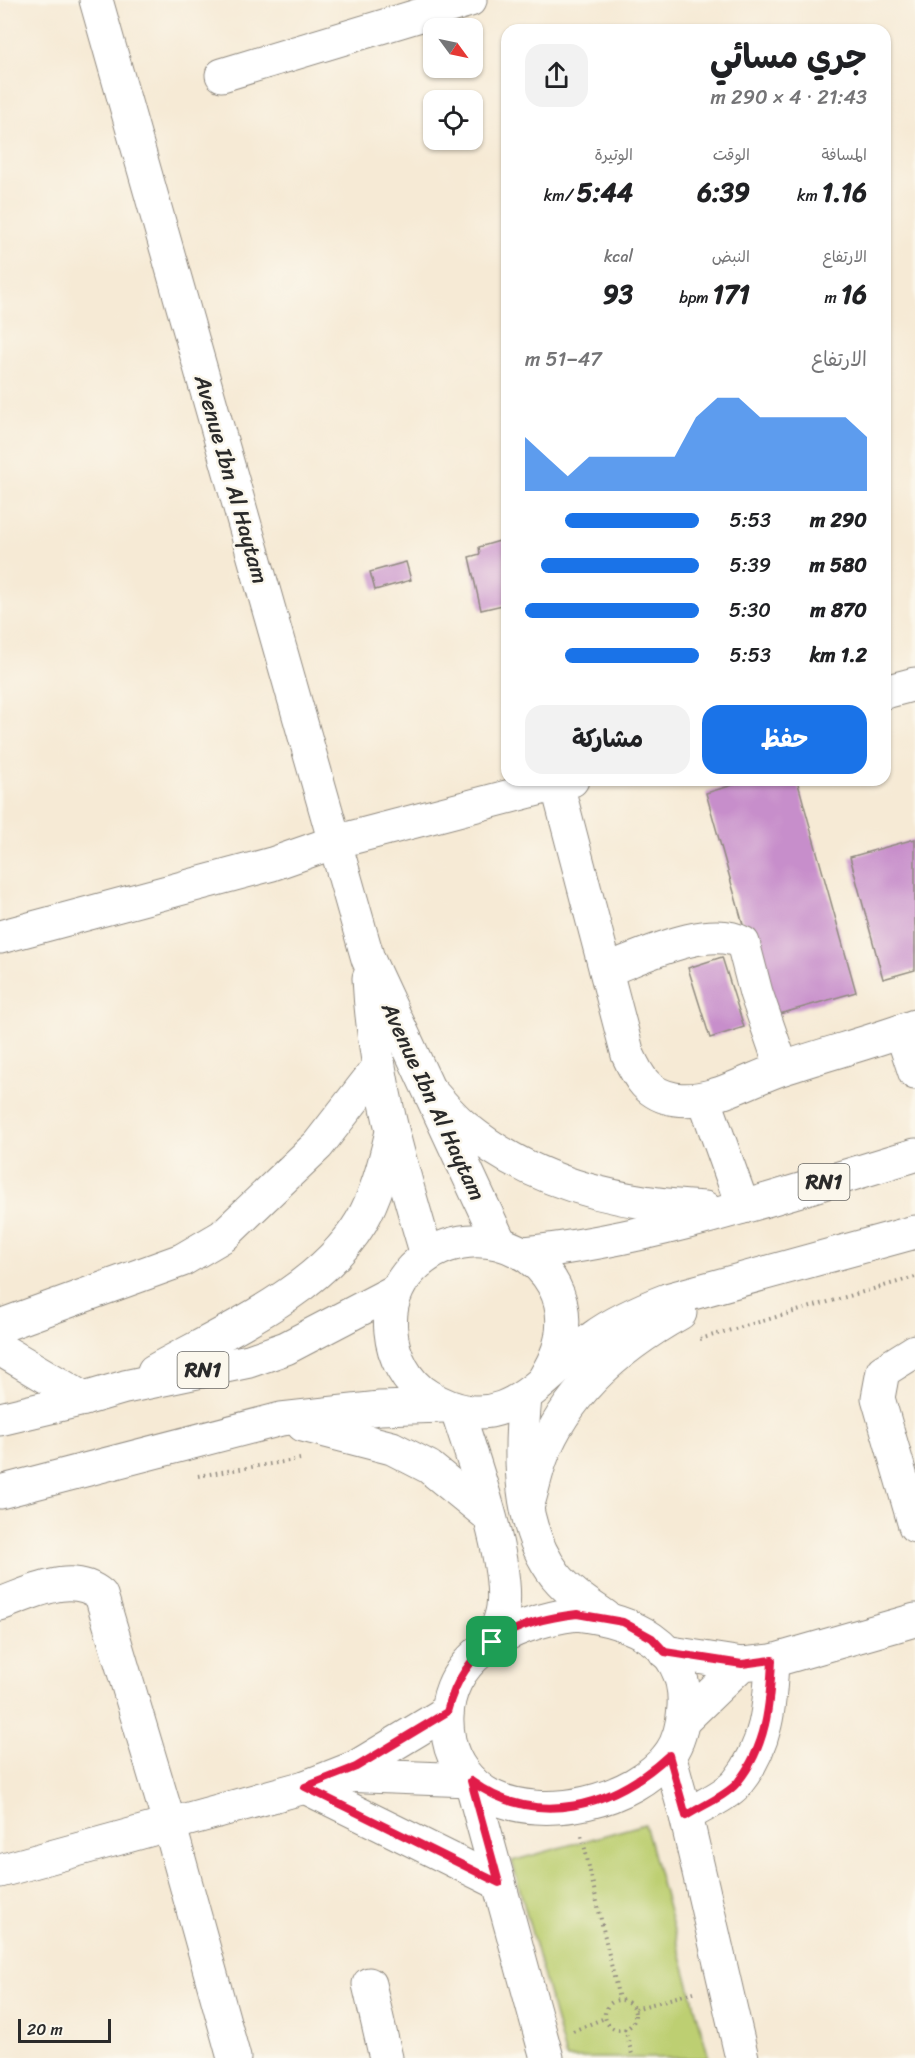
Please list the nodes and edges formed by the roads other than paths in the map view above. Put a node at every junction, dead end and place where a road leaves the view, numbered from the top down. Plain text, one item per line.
1 (96, 0) edge
2 (470, 0) edge
3 (222, 75) dead end
4 (915, 684) edge
5 (891, 690) edge
6 (550, 786) edge
7 (566, 786) edge
8 (335, 842) junction
9 (0, 937) edge
10 (368, 958) junction
11 (606, 970) junction
12 (908, 1029) edge
13 (378, 1068) junction
14 (782, 1068) junction
15 (915, 1072) edge
16 (431, 1092) junction
17 (704, 1098) junction
18 (391, 1136) junction
19 (915, 1155) edge
20 (739, 1208) junction
21 (915, 1232) edge
22 (512, 1248) junction
23 (427, 1255) junction
24 (736, 1282) junction
25 (395, 1291) junction
26 (0, 1326) edge
27 (0, 1350) edge
28 (915, 1351) edge
29 (125, 1387) junction
30 (534, 1389) junction
31 (84, 1400) junction
32 (450, 1408) junction
33 (0, 1419) edge
34 (281, 1419) junction
35 (0, 1492) edge
36 (528, 1504) junction
37 (489, 1515) junction
38 (915, 1526) edge
39 (0, 1604) edge
40 (606, 1617) junction
41 (915, 1620) edge
42 (492, 1642) junction
43 (665, 1652) junction
44 (757, 1662) junction
45 (447, 1712) junction
46 (683, 1721) junction
47 (669, 1755) junction
48 (470, 1780) junction
49 (319, 1781) junction
50 (686, 1816) junction
51 (169, 1823) junction
52 (0, 1871) edge
53 (499, 1883) junction
54 (369, 1984) dead end
55 (226, 2056) edge
56 (386, 2058) edge
57 (547, 2058) edge
58 (742, 2058) edge

1 - 8 main road, Avenue Ibn Al Haytam
2 - 3 main road
4 - 5 main road
6 - 8 main road
7 - 11 main road
8 - 9 main road
8 - 10 main road, Avenue Ibn Al Haytam
10 - 13 main road, Avenue Ibn Al Haytam
10 - 16 main road, Avenue Ibn Al Haytam
11 - 14 main road
11 - 17 main road
12 - 14 main road
12 - 15 main road
13 - 18 main road, Avenue Ibn Al Haytam
13 - 26 main road
14 - 17 main road
16 - 20 main road
16 - 22 main road, Avenue Ibn Al Haytam
17 - 20 main road
18 - 23 main road, Avenue Ibn Al Haytam
18 - 29 main road
19 - 20 main road, RN1
20 - 22 main road, RN1
21 - 24 main road
22 - 23 main road, RN1
22 - 30 main road
23 - 25 main road, RN1
24 - 30 main road
24 - 36 main road
25 - 29 main road, RN1
25 - 32 main road, RN1
27 - 31 main road
28 - 38 main road
29 - 31 main road, RN1
30 - 32 main road
30 - 36 main road
31 - 33 main road, RN1
32 - 34 main road
32 - 37 main road
34 - 35 main road
34 - 37 main road
36 - 40 main road
37 - 42 main road
39 - 51 main road
40 - 42 main road
40 - 43 main road
41 - 44 main road
42 - 45 main road
43 - 44 main road
43 - 46 main road
44 - 46 main road
44 - 50 main road
45 - 48 main road
45 - 49 main road
46 - 47 main road
47 - 48 main road
47 - 50 main road
48 - 49 main road
48 - 53 main road
49 - 51 main road
49 - 53 main road
50 - 58 main road
51 - 52 main road
51 - 55 main road
53 - 57 main road
54 - 56 main road

